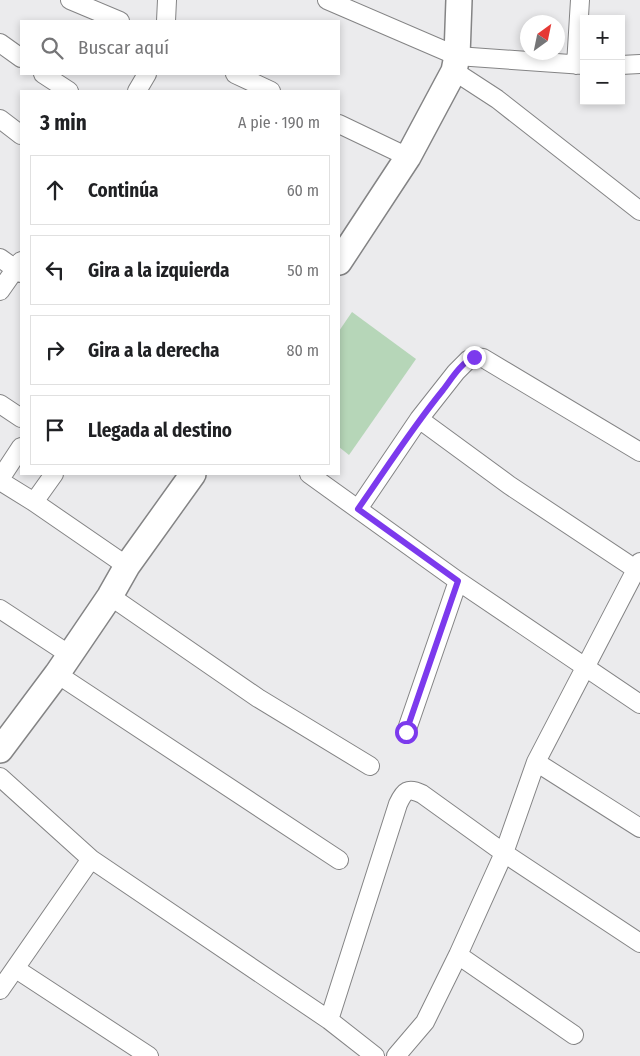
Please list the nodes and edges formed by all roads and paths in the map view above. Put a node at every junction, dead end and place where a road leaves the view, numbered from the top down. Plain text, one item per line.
1 (70, 0) edge
2 (167, 0) edge
3 (327, 0) edge
4 (459, 0) edge
5 (580, 0) edge
6 (118, 20) edge
7 (166, 20) edge
8 (0, 43) edge
9 (20, 57) edge
10 (580, 60) edge
11 (456, 64) junction
12 (625, 64) edge
13 (640, 64) edge
14 (580, 65) edge
15 (45, 75) edge
16 (146, 75) edge
17 (237, 75) edge
18 (68, 90) edge
19 (138, 90) edge
20 (269, 90) edge
21 (0, 119) edge
22 (340, 124) edge
23 (20, 134) edge
24 (408, 157) junction
25 (640, 211) edge
26 (0, 258) edge
27 (340, 260) edge
28 (19, 268) edge
29 (0, 292) edge
30 (0, 404) edge
31 (20, 417) edge
32 (419, 419) junction
33 (20, 449) edge
34 (640, 452) edge
35 (53, 475) edge
36 (192, 475) edge
37 (310, 475) edge
38 (0, 480) edge
39 (34, 502) junction
40 (358, 509) junction
41 (127, 566) junction
42 (639, 568) edge
43 (458, 581) junction
44 (110, 596) junction
45 (0, 609) edge
46 (64, 664) junction
47 (584, 666) junction
48 (640, 704) edge
49 (406, 732) dead end
50 (0, 750) edge
51 (536, 762) junction
52 (370, 766) dead end
53 (0, 777) edge
54 (640, 828) edge
55 (504, 853) junction
56 (91, 859) junction
57 (339, 860) dead end
58 (640, 943) edge
59 (458, 955) junction
60 (16, 969) junction
61 (0, 990) edge
62 (329, 1020) junction
63 (574, 1035) dead end
64 (150, 1056) edge
65 (375, 1056) edge
66 (396, 1056) edge

1 - 6 street
2 - 7 street
3 - 11 street
4 - 11 street
5 - 10 street
8 - 9 street
11 - 14 street
11 - 24 street
11 - 25 street
12 - 13 street
15 - 18 street
16 - 19 street
17 - 20 street
21 - 23 street
22 - 24 street
24 - 27 street
26 - 28 street
28 - 29 street
30 - 31 street
32 - 34 street
32 - 40 street
32 - 42 street
33 - 38 street
35 - 39 street
36 - 41 street
37 - 40 street
38 - 39 street
39 - 41 street
40 - 43 street
41 - 44 street
42 - 47 street
43 - 47 street
43 - 49 street
44 - 46 street
44 - 52 street
45 - 46 street
46 - 50 street
46 - 57 street
47 - 48 street
47 - 51 street
51 - 54 street
51 - 55 street
53 - 56 street
55 - 58 street
55 - 59 street
55 - 62 street
56 - 60 street
56 - 62 street
59 - 63 street
59 - 66 street
60 - 61 street
60 - 64 street
62 - 65 street

